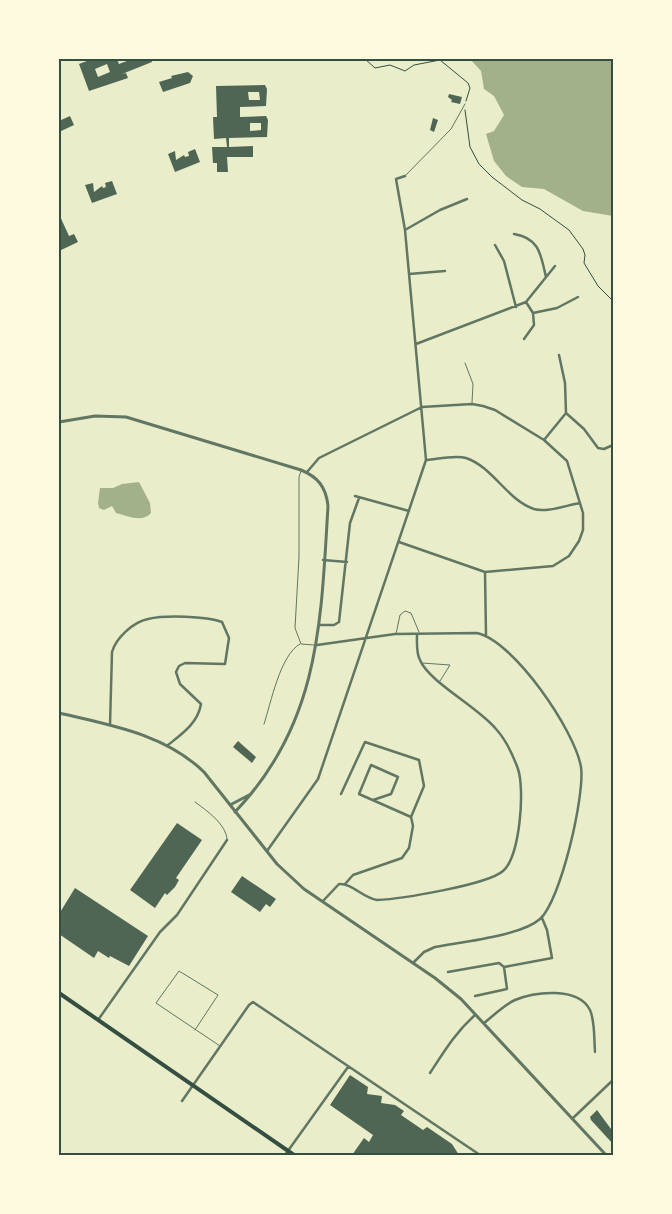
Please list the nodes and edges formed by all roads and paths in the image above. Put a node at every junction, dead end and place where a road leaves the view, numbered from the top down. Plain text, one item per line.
1 (365, 59) edge
2 (465, 104) junction
3 (405, 176) joint
4 (467, 198) dead end
5 (405, 230) junction
6 (514, 234) dead end
7 (495, 245) dead end
8 (555, 266) dead end
9 (445, 271) dead end
10 (410, 274) junction
11 (546, 277) junction
12 (578, 297) dead end
13 (613, 301) edge
14 (526, 302) junction
15 (516, 307) junction
16 (533, 313) junction
17 (524, 338) dead end
18 (416, 344) junction
19 (559, 355) dead end
20 (465, 364) dead end
21 (472, 404) junction
22 (422, 407) junction
23 (566, 413) junction
24 (59, 422) edge
25 (544, 440) junction
26 (613, 445) edge
27 (426, 460) junction
28 (301, 470) junction
29 (307, 472) junction
30 (354, 496) dead end
31 (359, 498) junction
32 (580, 502) junction
33 (409, 511) junction
34 (399, 542) junction
35 (324, 560) junction
36 (347, 562) junction
37 (485, 572) junction
38 (319, 625) junction
39 (396, 634) junction
40 (418, 634) junction
41 (486, 635) junction
42 (367, 638) junction
43 (301, 644) junction
44 (317, 645) junction
45 (421, 663) junction
46 (440, 681) junction
47 (59, 713) edge
48 (264, 724) dead end
49 (110, 726) junction
50 (168, 745) junction
51 (254, 793) junction
52 (342, 794) dead end
53 (373, 800) junction
54 (195, 802) dead end
55 (230, 805) junction
56 (235, 812) junction
57 (411, 816) junction
58 (227, 840) joint
59 (267, 851) junction
60 (345, 884) junction
61 (323, 901) junction
62 (542, 918) junction
63 (413, 962) junction
64 (504, 967) junction
65 (448, 972) dead end
66 (59, 993) edge
67 (476, 996) dead end
68 (476, 1015) junction
69 (98, 1020) junction
70 (484, 1023) junction
71 (195, 1030) junction
72 (221, 1047) junction
73 (595, 1052) dead end
74 (348, 1066) junction
75 (430, 1073) dead end
76 (613, 1080) edge
77 (194, 1086) junction
78 (182, 1101) dead end
79 (573, 1118) junction
80 (287, 1153) edge
81 (294, 1155) edge
82 (480, 1155) edge
83 (606, 1155) edge

1 - 2 path
2 - 3 lane
2 - 13 path
3 - 5 street
4 - 5 street
5 - 10 street
6 - 11 street
7 - 15 street
8 - 11 street
9 - 10 street
10 - 18 street
11 - 14 street
12 - 16 street
14 - 15 street
14 - 16 street
15 - 18 street
16 - 17 street
18 - 22 street
19 - 23 street
20 - 21 lane
21 - 22 street
21 - 25 street
22 - 27 street
22 - 29 street
23 - 25 street
23 - 26 street
24 - 28 street
25 - 32 street
27 - 32 street
27 - 33 street
28 - 29 street
28 - 43 lane
29 - 35 street
30 - 31 street
31 - 33 street
31 - 36 street
32 - 37 street
33 - 34 street
34 - 37 street
34 - 42 street
35 - 36 street
35 - 38 street
36 - 38 street
37 - 41 street
38 - 44 street
39 - 40 street
39 - 40 lane
39 - 42 street
40 - 41 street
40 - 45 street
41 - 62 street
42 - 44 street
42 - 59 street
43 - 44 lane
43 - 48 lane
44 - 51 street
45 - 46 street
45 - 46 lane
46 - 60 street
47 - 49 street
49 - 50 street
49 - 50 street
50 - 55 street
51 - 55 street
51 - 56 street
52 - 57 street
53 - 53 street
53 - 57 street
54 - 58 lane
55 - 56 street
56 - 59 street
57 - 60 street
58 - 69 street
59 - 61 street
60 - 61 street
61 - 63 street
62 - 63 street
62 - 64 street
63 - 68 street
64 - 65 street
64 - 67 street
66 - 69 main road
68 - 70 street
68 - 75 street
69 - 77 main road
70 - 73 street
70 - 79 street
71 - 71 lane
71 - 72 lane
72 - 74 street
72 - 77 street
74 - 80 street
74 - 82 street
76 - 79 street
77 - 78 street
77 - 80 main road
79 - 83 street
80 - 81 main road

